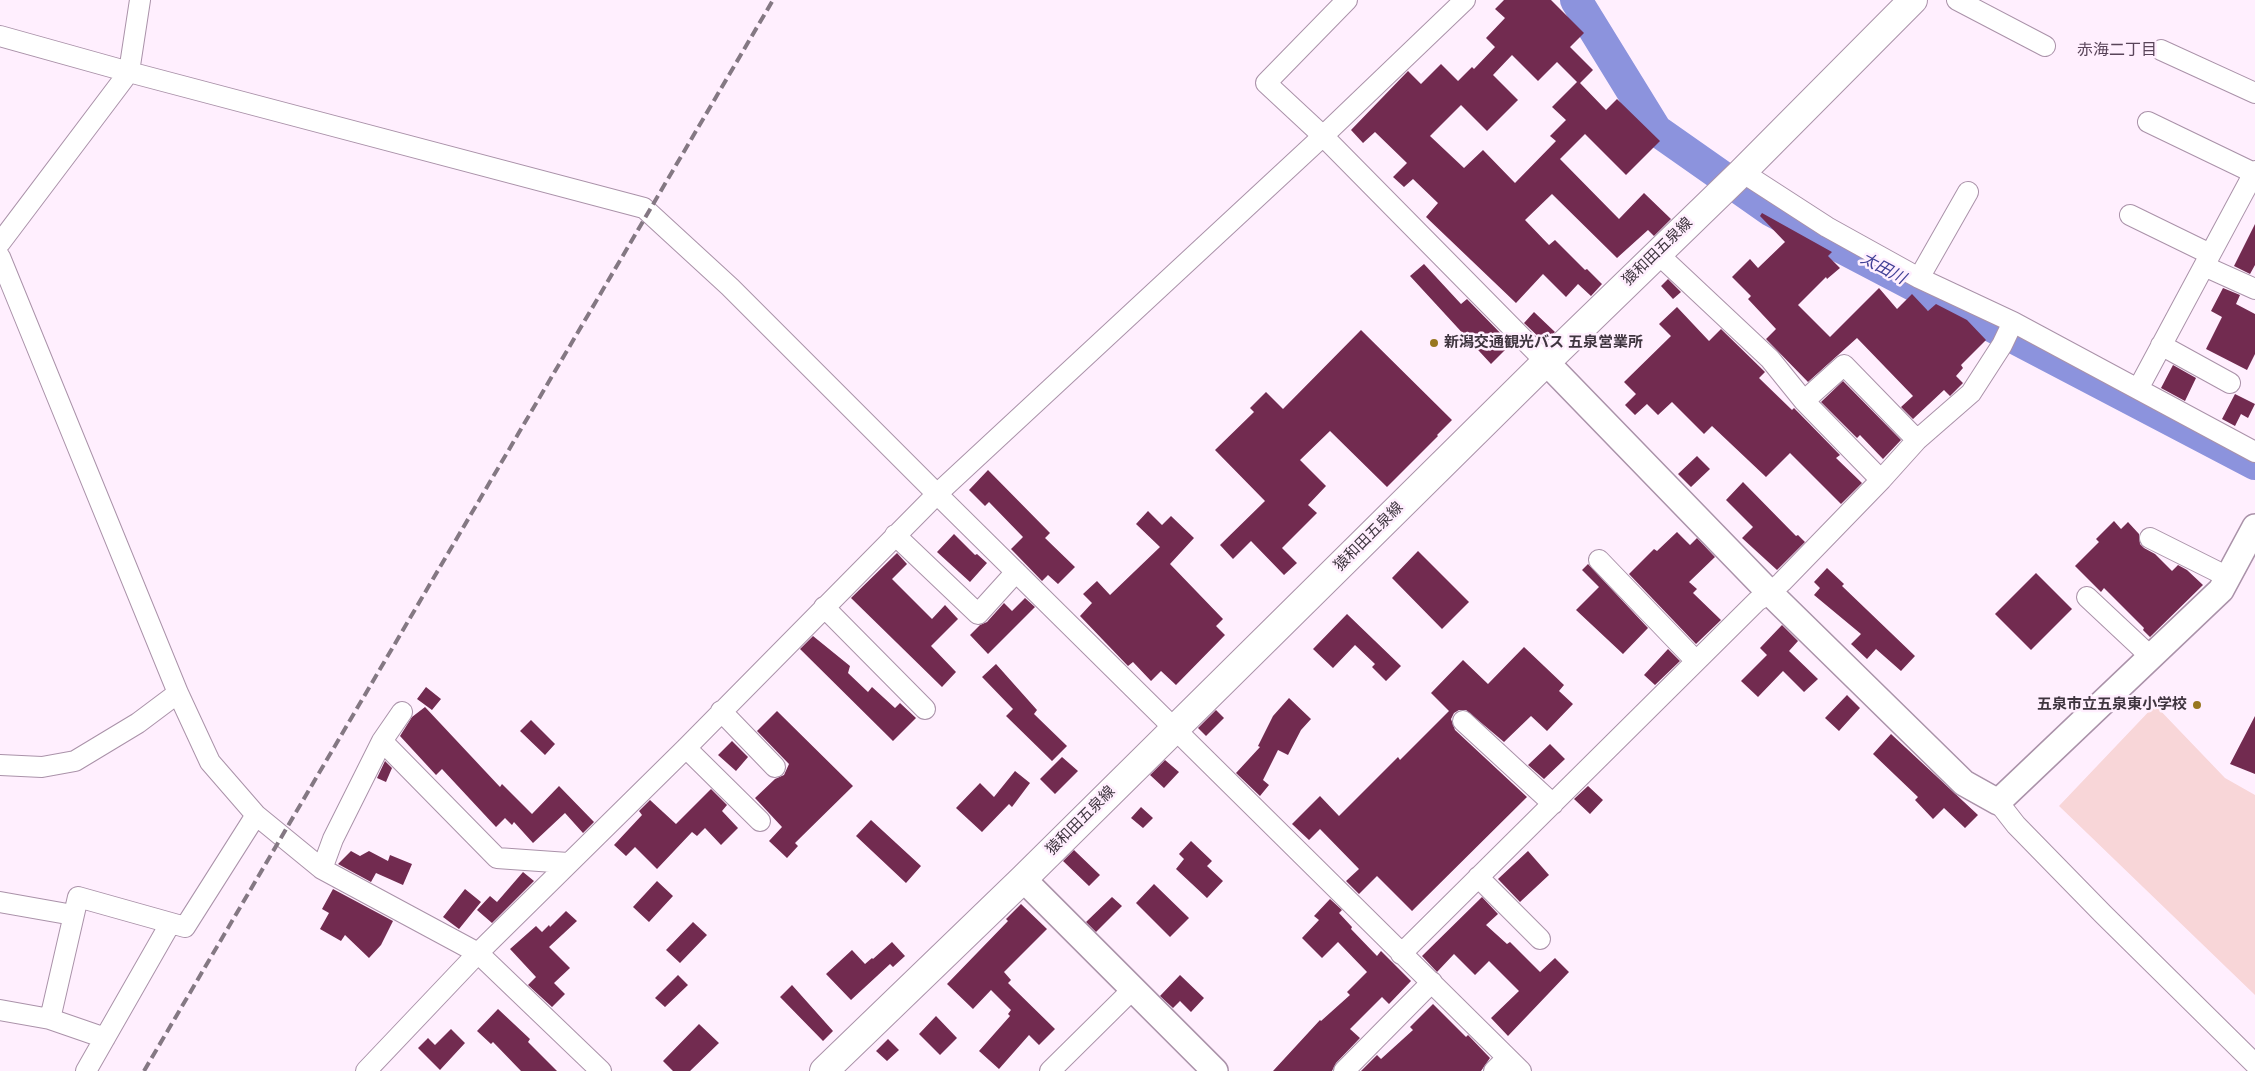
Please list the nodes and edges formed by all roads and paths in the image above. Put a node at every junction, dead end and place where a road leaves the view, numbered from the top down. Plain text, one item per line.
1 (140, 0) edge
2 (1347, 0) edge
3 (1465, 0) edge
4 (1913, 0) edge
5 (1957, 0) edge
6 (0, 36) edge
7 (2045, 46) dead end
8 (2161, 50) dead end
9 (129, 72) junction
10 (2255, 93) edge
11 (2148, 122) dead end
12 (1323, 136) junction
13 (2255, 172) edge
14 (1733, 181) junction
15 (1968, 192) dead end
16 (2130, 215) dead end
17 (0, 243) edge
18 (1657, 253) junction
19 (0, 256) edge
20 (2207, 260) junction
21 (1919, 278) junction
22 (2255, 289) edge
23 (2013, 322) junction
24 (2161, 345) junction
25 (1546, 362) junction
26 (2230, 383) dead end
27 (2138, 389) junction
28 (1804, 401) junction
29 (1917, 440) junction
30 (2255, 452) edge
31 (1881, 480) junction
32 (936, 494) junction
33 (2255, 527) edge
34 (895, 535) junction
35 (2150, 538) dead end
36 (1599, 560) dead end
37 (1016, 572) junction
38 (2228, 577) junction
39 (1770, 593) junction
40 (2087, 597) dead end
41 (824, 607) junction
42 (2150, 656) junction
43 (1696, 661) junction
44 (178, 693) junction
45 (925, 709) dead end
46 (721, 711) junction
47 (402, 712) dead end
48 (1462, 721) dead end
49 (1174, 729) junction
50 (382, 741) junction
51 (686, 748) junction
52 (0, 765) edge
53 (775, 767) dead end
54 (1998, 802) junction
55 (1553, 804) junction
56 (256, 815) junction
57 (760, 821) dead end
58 (568, 863) junction
59 (322, 869) junction
60 (1478, 878) junction
61 (1023, 879) junction
62 (0, 902) edge
63 (73, 915) junction
64 (170, 924) junction
65 (1540, 940) dead end
66 (478, 953) junction
67 (1401, 954) junction
68 (1432, 982) junction
69 (1133, 989) junction
70 (0, 1010) edge
71 (50, 1020) junction
72 (105, 1038) junction
73 (2255, 1064) edge
74 (1507, 1066) edge
75 (86, 1071) edge
76 (366, 1071) edge
77 (601, 1071) edge
78 (824, 1071) edge
79 (1050, 1071) edge
80 (1215, 1071) edge
81 (1344, 1071) edge

1 - 9 street
2 - 12 street
3 - 12 street
4 - 14 main road, 猿和田五泉線
5 - 7 street
6 - 9 street
8 - 10 street
9 - 17 street
9 - 32 street
11 - 13 street
12 - 25 street
12 - 32 street
13 - 20 street
14 - 18 main road, 猿和田五泉線
14 - 21 street
15 - 21 street
16 - 20 street
18 - 25 main road, 猿和田五泉線
18 - 28 street
19 - 44 street
20 - 22 street
20 - 24 street
21 - 23 street
23 - 27 street
23 - 29 street
24 - 26 street
24 - 27 street
25 - 39 street
25 - 49 main road, 猿和田五泉線
27 - 30 street
28 - 29 street
28 - 31 street
29 - 31 street
31 - 39 street
32 - 34 street
32 - 37 street
33 - 38 street
34 - 37 street
34 - 41 street
35 - 38 street
36 - 43 street
37 - 49 street
38 - 42 street
39 - 43 street
39 - 54 street
40 - 42 street
41 - 45 street
41 - 46 street
42 - 54 street
43 - 55 street
44 - 52 street
44 - 56 street
46 - 51 street
46 - 53 street
47 - 50 street
48 - 55 street
49 - 61 main road, 猿和田五泉線
49 - 67 street
50 - 58 street
50 - 59 street
51 - 57 street
51 - 58 street
54 - 73 street
55 - 60 street
56 - 59 street
56 - 64 street
58 - 66 street
59 - 66 street
60 - 65 street
60 - 67 street
61 - 69 street
61 - 78 main road, 猿和田五泉線
62 - 63 street
63 - 64 street
63 - 71 street
64 - 72 street
66 - 76 street
66 - 77 street
67 - 68 street
68 - 74 street
68 - 81 street
69 - 79 street
69 - 80 street
70 - 71 street
71 - 72 street
72 - 75 street

